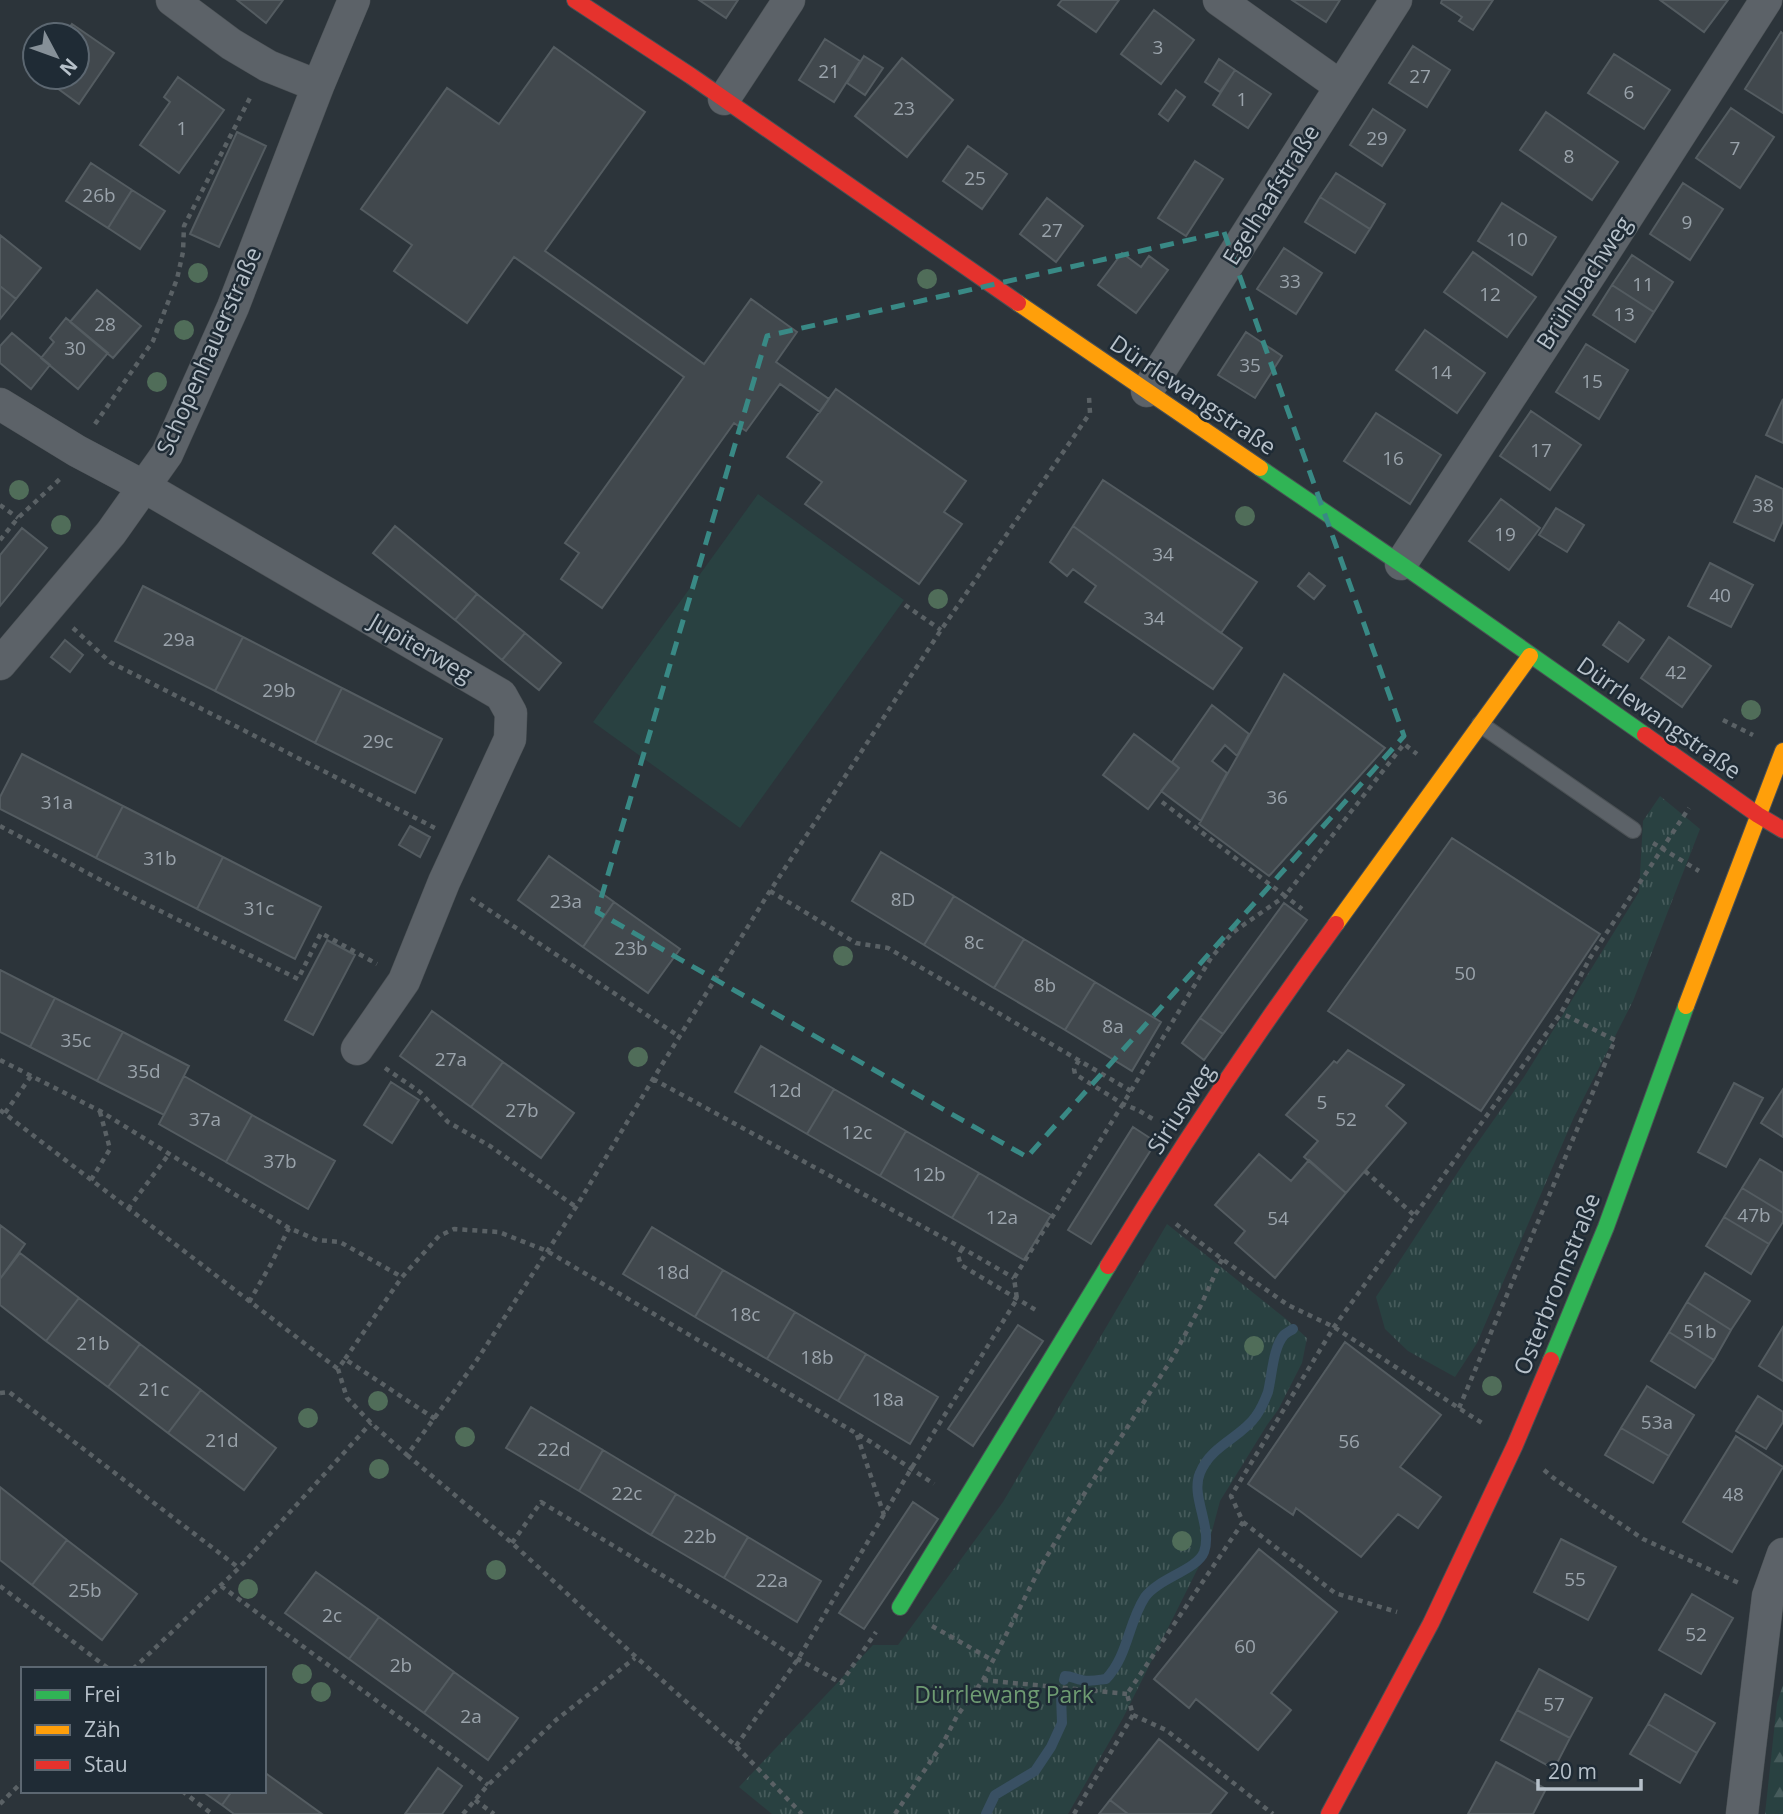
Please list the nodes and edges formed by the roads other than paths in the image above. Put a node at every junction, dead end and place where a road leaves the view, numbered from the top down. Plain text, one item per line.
1 (172, 0) edge
2 (354, 0) edge
3 (575, 0) edge
4 (789, 0) edge
5 (1219, 0) edge
6 (1396, 0) edge
7 (1766, 0) edge
8 (318, 86) junction
9 (1340, 86) junction
10 (724, 99) junction
11 (1147, 391) junction
12 (0, 404) edge
13 (144, 486) junction
14 (1401, 564) junction
15 (1530, 656) junction
16 (0, 664) edge
17 (1480, 724) junction
18 (1783, 751) edge
19 (1758, 815) junction
20 (1633, 830) road end
21 (1783, 830) edge
22 (357, 1049) road end
23 (1783, 1554) edge
24 (900, 1608) road end
25 (1329, 1814) edge
26 (1742, 1814) edge

1 - 8 street
2 - 8 street, Schopenhauerstraße
3 - 10 street, Dürrlewangstraße
4 - 10 street
5 - 9 street
6 - 9 street, Egelhaafstraße
7 - 14 street, Brühlbachweg
8 - 13 street, Schopenhauerstraße
9 - 11 street, Egelhaafstraße
10 - 11 street, Dürrlewangstraße
11 - 14 street, Dürrlewangstraße
12 - 13 street, Jupiterweg
13 - 16 street, Schopenhauerstraße
13 - 22 street, Jupiterweg
14 - 15 street, Dürrlewangstraße
15 - 17 street, Siriusweg
15 - 19 street, Dürrlewangstraße
17 - 20 lane
17 - 24 street, Siriusweg
18 - 19 street, Osterbronnstraße
19 - 21 street, Dürrlewangstraße
19 - 25 street, Osterbronnstraße
23 - 26 street

